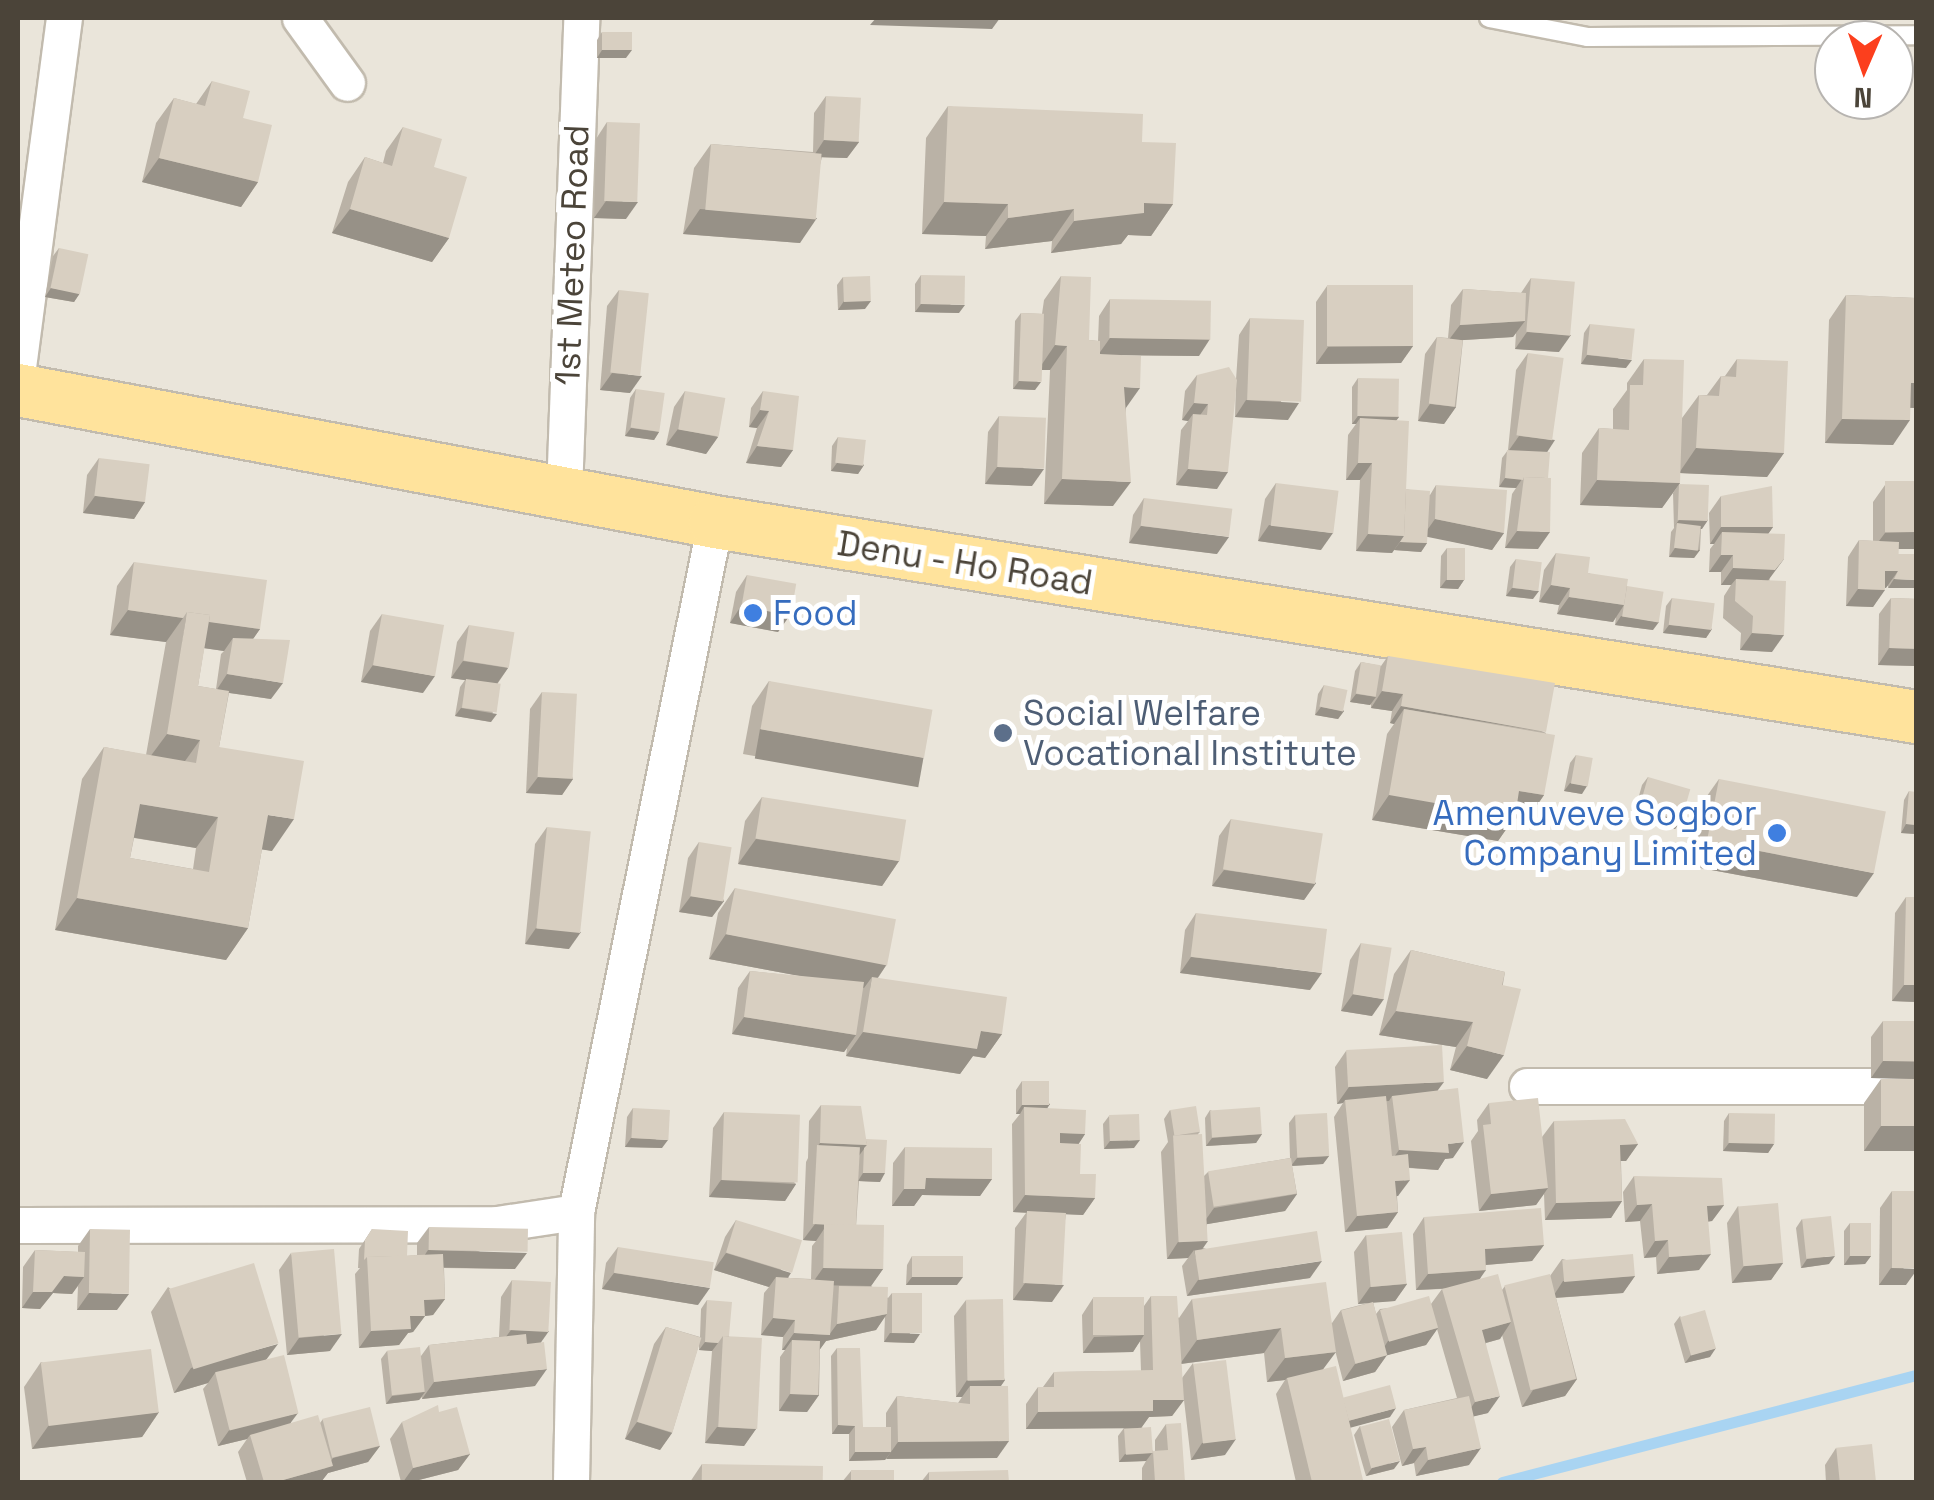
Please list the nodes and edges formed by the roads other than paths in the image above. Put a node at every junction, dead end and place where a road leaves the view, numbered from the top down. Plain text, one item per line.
1 (64, 18) edge
2 (300, 18) edge
3 (581, 18) edge
4 (1489, 18) edge
5 (1916, 35) edge
6 (348, 83) dead end
7 (18, 366) edge
8 (18, 390) edge
9 (564, 492) junction
10 (715, 522) junction
11 (1916, 718) edge
12 (1527, 1086) dead end
13 (1916, 1086) edge
14 (576, 1212) junction
15 (18, 1225) edge
16 (571, 1482) edge

1 - 7 street
2 - 6 street
3 - 9 street, 1st Meteo Road
4 - 5 lane
8 - 9 main road, Denu - Ho Road
9 - 10 main road, Denu - Ho Road
10 - 11 main road, Denu - Ho Road
10 - 14 street
12 - 13 street
14 - 15 street
14 - 16 street

